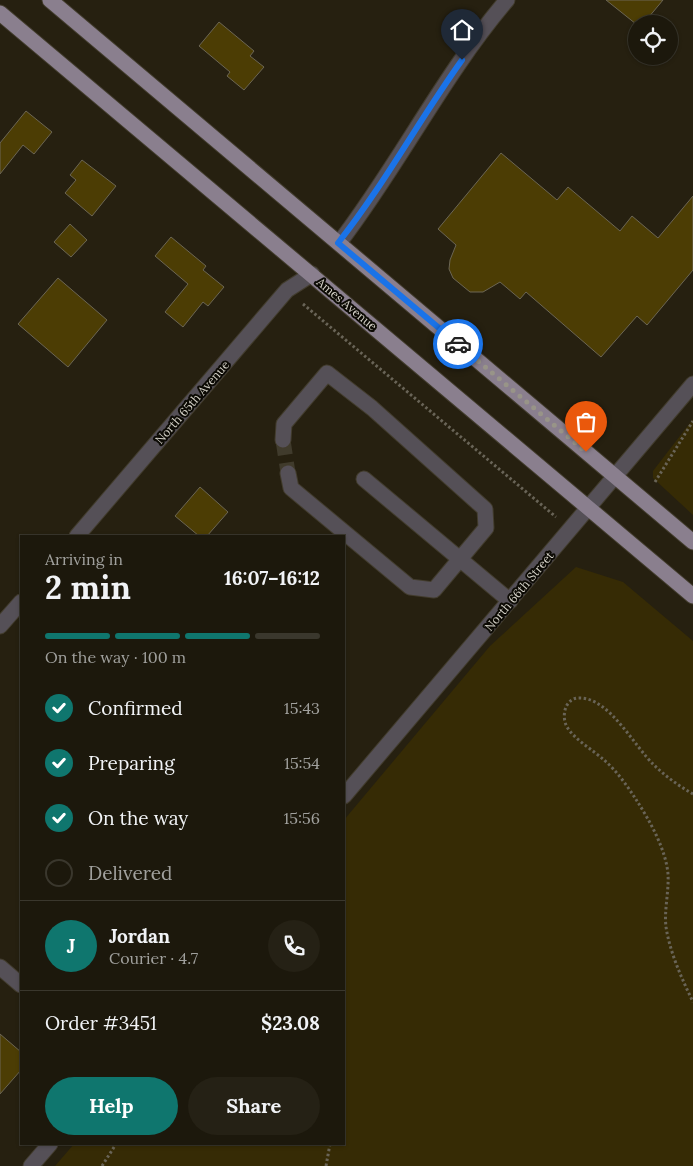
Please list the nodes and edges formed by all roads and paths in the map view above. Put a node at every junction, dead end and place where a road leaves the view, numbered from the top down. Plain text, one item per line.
1 (50, 0) edge
2 (507, 0) edge
3 (0, 13) edge
4 (338, 243) junction
5 (312, 274) junction
6 (287, 290) junction
7 (691, 389) edge
8 (693, 422) edge
9 (283, 440) tunnel mouth
10 (288, 473) tunnel mouth
11 (616, 477) junction
12 (364, 479) dead end
13 (655, 482) dead end
14 (590, 508) junction
15 (571, 530) junction
16 (78, 535) edge
17 (693, 542) edge
18 (461, 560) junction
19 (693, 596) edge
20 (510, 601) junction
21 (20, 603) edge
22 (0, 626) edge
23 (693, 794) edge
24 (345, 795) edge
25 (0, 967) edge
26 (20, 984) edge
27 (693, 1002) edge
28 (49, 1145) edge
29 (115, 1145) edge
30 (330, 1145) edge
31 (31, 1166) edge
32 (102, 1166) edge
33 (326, 1166) edge

1 - 4 main road
2 - 4 street
3 - 5 main road, Ames Avenue
4 - 11 main road
5 - 6 street, North 65th Avenue
5 - 14 main road, Ames Avenue
6 - 15 path
6 - 16 street, North 65th Avenue
7 - 11 street, North 66th Street
8 - 13 path
9 - 18 street
10 - 18 street
11 - 14 street, North 66th Street
11 - 17 main road
12 - 18 street
14 - 15 street, North 66th Street
14 - 19 main road, Ames Avenue
15 - 20 street, North 66th Street
18 - 20 street
20 - 24 street, North 66th Street
21 - 22 street
23 - 27 path
25 - 26 street
28 - 31 street
29 - 32 path
30 - 33 path

